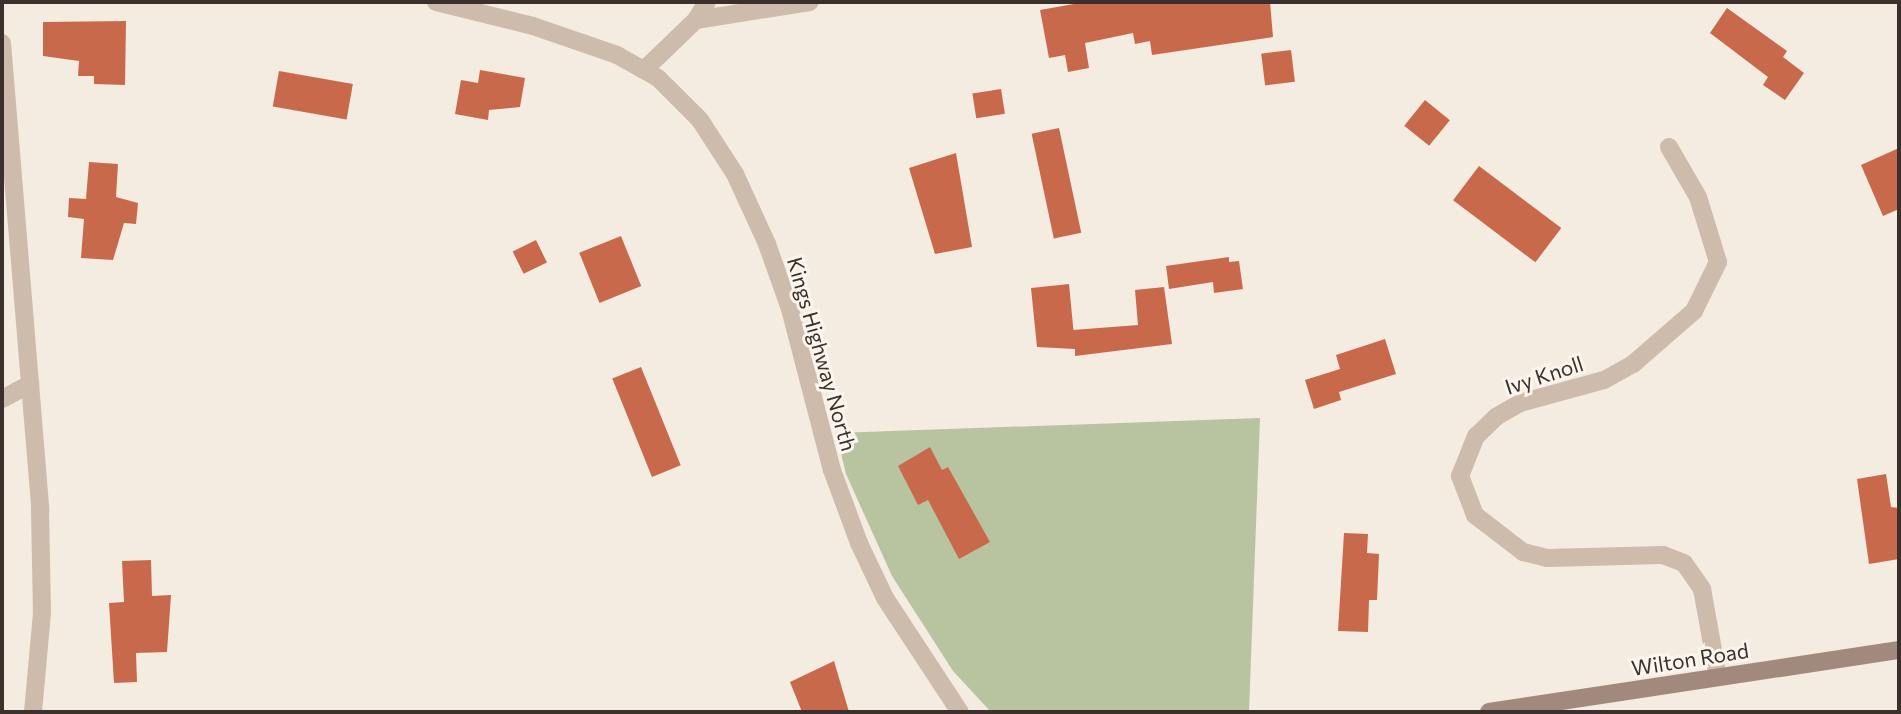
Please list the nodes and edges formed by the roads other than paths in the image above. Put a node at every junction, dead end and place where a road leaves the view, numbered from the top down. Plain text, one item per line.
1 (436, 2) edge
2 (707, 2) edge
3 (810, 2) edge
4 (696, 20) junction
5 (2, 43) edge
6 (645, 69) junction
7 (1669, 146) dead end
8 (30, 384) junction
9 (2, 399) edge
10 (1899, 650) edge
11 (1718, 677) junction
12 (33, 712) edge
13 (960, 712) edge
14 (1489, 712) edge

1 - 6 street, Kings Highway North
2 - 4 street
3 - 4 street
4 - 6 street
5 - 8 street
6 - 13 street, Kings Highway North
7 - 11 street, Ivy Knoll
8 - 9 street
8 - 12 street
10 - 11 main road, Wilton Road
11 - 14 main road, Wilton Road

